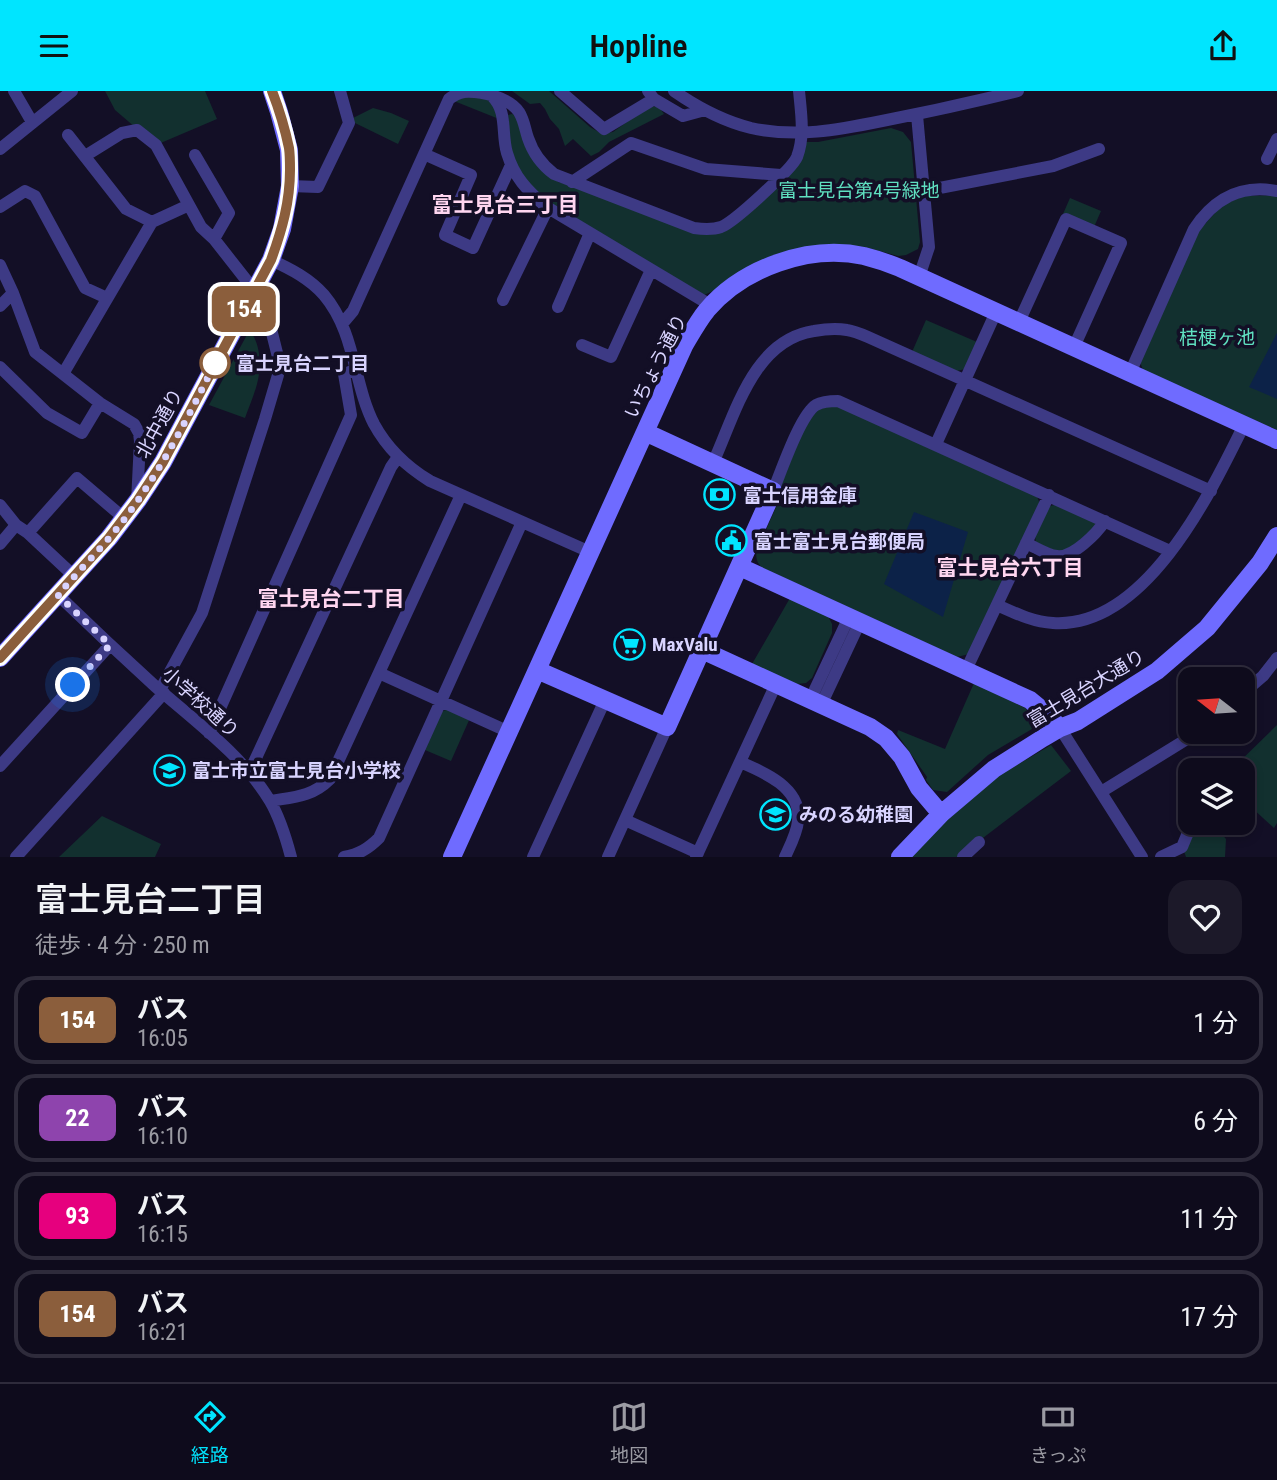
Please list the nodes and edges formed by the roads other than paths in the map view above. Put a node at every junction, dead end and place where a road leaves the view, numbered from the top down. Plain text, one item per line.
1 (14, 91) edge
2 (72, 91) edge
3 (272, 91) edge
4 (340, 91) edge
5 (560, 91) edge
6 (674, 91) edge
7 (800, 91) edge
8 (1018, 91) edge
9 (651, 95) edge
10 (492, 96) junction
11 (690, 96) edge
12 (705, 110) junction
13 (917, 115) junction
14 (32, 122) junction
15 (802, 134) junction
16 (68, 135) dead end
17 (1277, 139) edge
18 (0, 149) edge
19 (1099, 149) dead end
20 (424, 154) junction
21 (195, 155) dead end
22 (85, 156) junction
23 (1267, 159) dead end
24 (511, 165) junction
25 (781, 176) junction
26 (572, 182) junction
27 (290, 186) junction
28 (924, 191) junction
29 (1277, 191) edge
30 (189, 205) junction
31 (0, 207) edge
32 (548, 208) junction
33 (152, 222) junction
34 (590, 233) junction
35 (214, 239) junction
36 (271, 260) junction
37 (0, 265) edge
38 (651, 269) junction
39 (919, 277) junction
40 (13, 293) junction
41 (252, 294) junction
42 (107, 299) junction
43 (503, 300) dead end
44 (0, 306) edge
45 (712, 306) junction
46 (558, 307) dead end
47 (996, 312) junction
48 (1019, 322) junction
49 (342, 324) junction
50 (582, 345) dead end
51 (1074, 347) junction
52 (0, 367) edge
53 (357, 369) junction
54 (1130, 373) junction
55 (63, 374) junction
56 (964, 380) junction
57 (100, 403) junction
58 (1244, 425) junction
59 (645, 432) junction
60 (1277, 440) edge
61 (936, 444) junction
62 (398, 457) junction
63 (713, 463) junction
64 (773, 491) junction
65 (1211, 491) junction
66 (461, 495) junction
67 (1049, 495) junction
68 (137, 502) junction
69 (0, 505) edge
70 (125, 519) junction
71 (1105, 521) junction
72 (522, 522) junction
73 (16, 525) junction
74 (28, 533) junction
75 (1277, 536) edge
76 (1026, 543) junction
77 (0, 544) edge
78 (1170, 551) junction
79 (590, 552) junction
80 (740, 567) junction
81 (74, 576) junction
82 (58, 595) junction
83 (997, 605) junction
84 (855, 619) junction
85 (110, 645) junction
86 (702, 650) junction
87 (0, 658) edge
88 (1277, 658) edge
89 (537, 670) junction
90 (966, 670) junction
91 (379, 673) junction
92 (1255, 683) edge
93 (776, 684) junction
94 (162, 692) junction
95 (605, 700) junction
96 (442, 701) junction
97 (815, 702) junction
98 (667, 727) junction
99 (1060, 728) junction
100 (509, 732) junction
101 (209, 733) junction
102 (1178, 744) edge
103 (740, 762) junction
104 (0, 766) edge
105 (249, 773) junction
106 (1101, 792) junction
107 (270, 801) junction
108 (941, 814) junction
109 (625, 820) junction
110 (1187, 835) edge
111 (979, 842) dead end
112 (697, 855) edge
113 (16, 857) edge
114 (291, 857) edge
115 (344, 857) edge
116 (452, 857) edge
117 (533, 857) edge
118 (608, 857) edge
119 (785, 857) edge
120 (900, 857) edge
121 (963, 857) edge
122 (1142, 857) edge
123 (1161, 857) edge

1 - 14 street
2 - 14 street
3 - 27 street, 北中通り
4 - 27 street
5 - 9 street
6 - 11 street
7 - 15 street
8 - 13 street
9 - 12 street
10 - 20 street
10 - 24 street
10 - 26 street
11 - 12 street
12 - 15 street
13 - 15 street
13 - 28 street
14 - 18 street
15 - 25 street
16 - 22 street
17 - 23 street
19 - 28 street
20 - 24 street
20 - 49 street
21 - 35 street
22 - 30 street
22 - 33 street
24 - 32 street
25 - 26 street
25 - 26 street
27 - 36 street, 北中通り
28 - 39 street
29 - 54 street
30 - 33 street
30 - 35 street
31 - 42 street
32 - 34 street
32 - 43 street
33 - 42 street
34 - 38 street
34 - 46 street
35 - 41 street
36 - 41 street, 北中通り
36 - 49 street
37 - 40 street
38 - 45 street
38 - 50 street
39 - 45 street, いちょう通り
39 - 47 street, いちょう通り
40 - 44 street
40 - 55 street
41 - 68 street, 北中通り
41 - 94 street
42 - 55 street
45 - 59 street, いちょう通り
47 - 48 street, いちょう通り
47 - 56 street
48 - 51 street, いちょう通り
48 - 51 street
49 - 53 street
51 - 54 street, いちょう通り
52 - 57 street
53 - 62 street
53 - 101 street
54 - 58 street, いちょう通り
55 - 57 street
56 - 61 street
56 - 63 street
56 - 65 street
57 - 68 street
58 - 60 street, いちょう通り
58 - 65 street
59 - 63 street
59 - 79 street, いちょう通り
61 - 64 street
61 - 67 street
62 - 66 street
62 - 105 street
63 - 64 street
64 - 80 street
65 - 78 street
66 - 72 street
66 - 91 street
67 - 71 street
67 - 76 street
68 - 70 street, 北中通り
69 - 73 street
70 - 74 street
70 - 81 street, 北中通り
71 - 76 street
71 - 78 street
72 - 79 street
72 - 96 street
73 - 74 street
73 - 77 street
74 - 81 street
75 - 99 street, 富士見台大通り
76 - 83 street
78 - 83 street
79 - 89 street, いちょう通り
80 - 84 street
80 - 86 street
81 - 82 street, 北中通り
82 - 85 street, 小学校通り
82 - 87 street, 北中通り
83 - 90 street
84 - 90 street
84 - 97 street
85 - 94 street, 小学校通り
85 - 104 street
86 - 93 street
86 - 98 street
88 - 92 street
89 - 95 street
89 - 100 street, いちょう通り
90 - 99 street
91 - 96 street
91 - 107 street
93 - 97 street
93 - 103 street
94 - 101 street, 小学校通り
94 - 113 street
95 - 98 street
95 - 117 street
96 - 100 street
96 - 115 street
97 - 108 street
98 - 109 street
99 - 106 street
99 - 108 street, 富士見台大通り
100 - 116 street, いちょう通り
101 - 105 street, 小学校通り
102 - 106 street
103 - 112 street
103 - 119 street
105 - 107 street, 小学校通り
106 - 122 street
107 - 114 street, 小学校通り
108 - 120 street, 富士見台大通り
109 - 112 street
109 - 118 street
110 - 123 street
111 - 121 street

